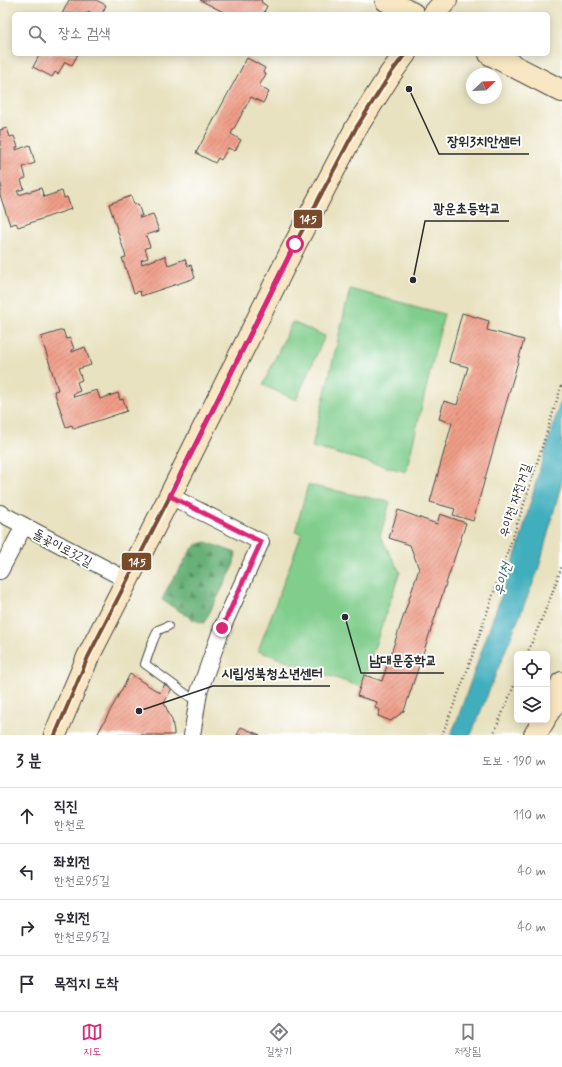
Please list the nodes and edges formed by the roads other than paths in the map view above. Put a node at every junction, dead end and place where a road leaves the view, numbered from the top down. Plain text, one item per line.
1 (386, 0) edge
2 (446, 0) edge
3 (409, 12) edge
4 (436, 12) edge
5 (403, 56) edge
6 (494, 56) edge
7 (562, 91) edge
8 (170, 496) junction
9 (0, 513) edge
10 (24, 526) junction
11 (0, 571) edge
12 (127, 580) junction
13 (168, 626) dead end
14 (197, 702) junction
15 (542, 723) edge
16 (55, 735) edge
17 (192, 735) edge
18 (534, 735) edge

1 - 3 main road
2 - 4 main road
5 - 8 main road
6 - 7 main road
8 - 12 main road
8 - 14 street
9 - 10 street, 돌곶이로32길
10 - 11 street
10 - 12 street, 돌곶이로32길
12 - 16 main road
13 - 14 lane
14 - 17 street
15 - 18 main road

